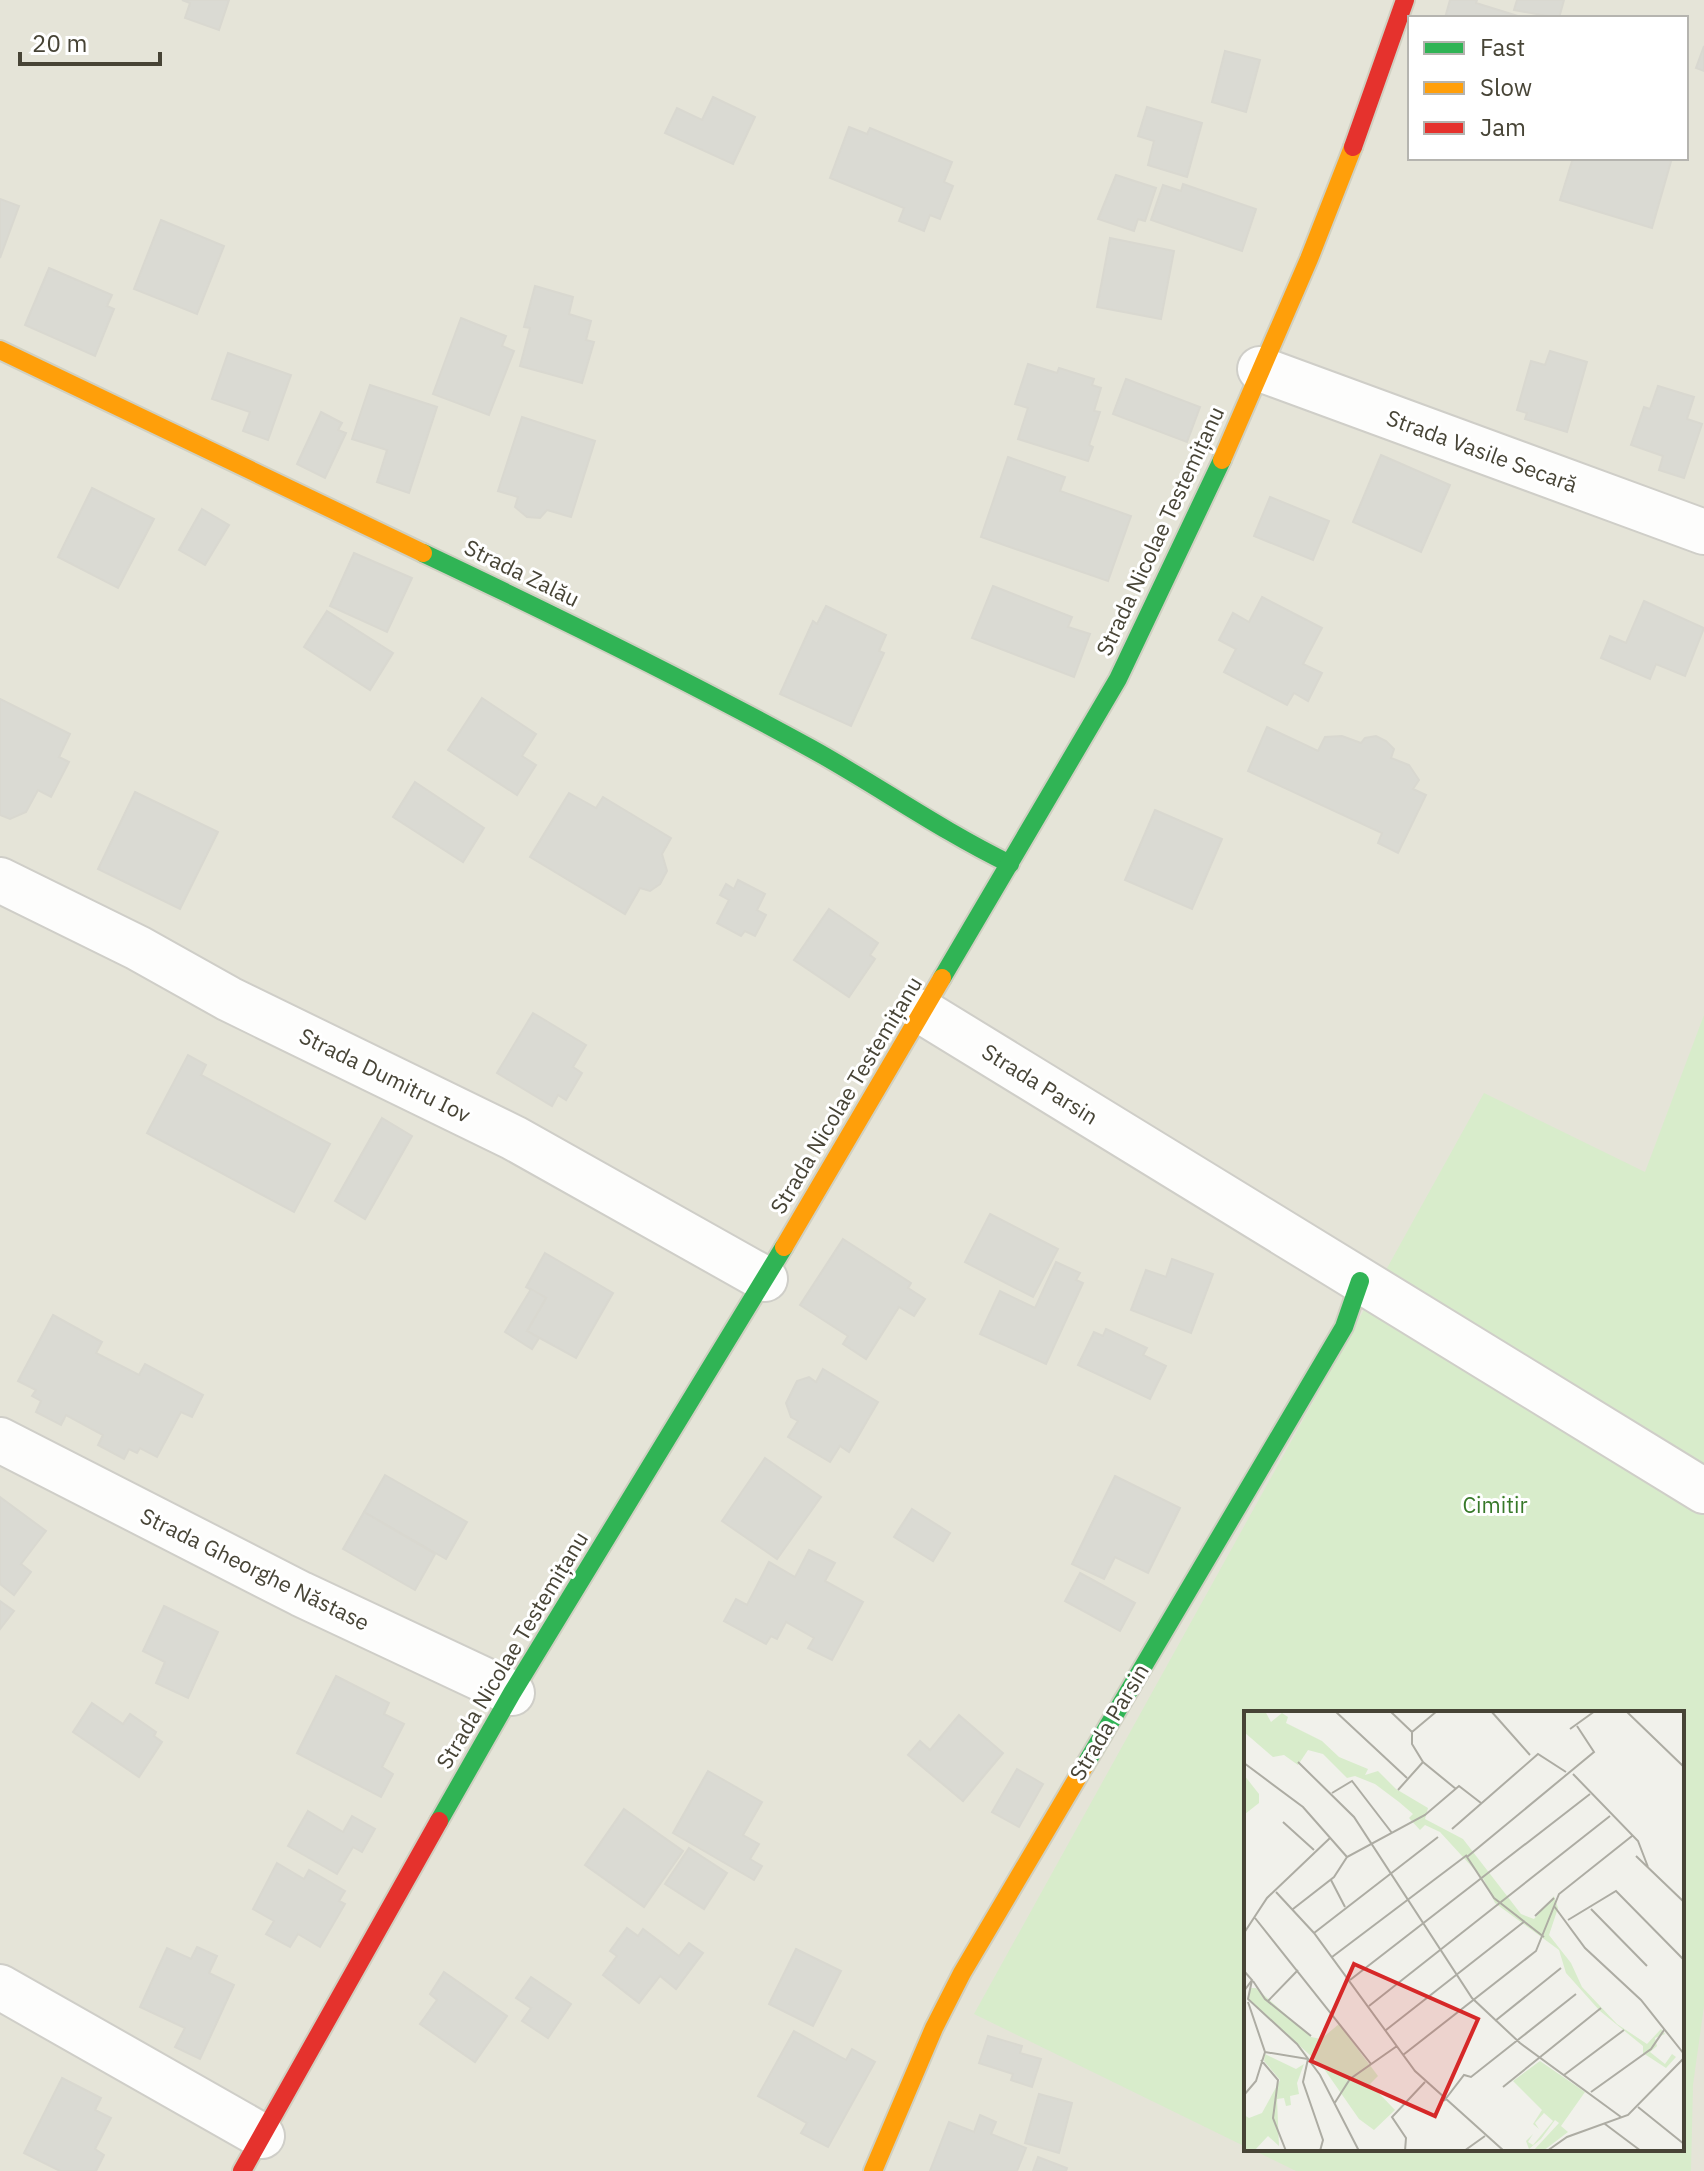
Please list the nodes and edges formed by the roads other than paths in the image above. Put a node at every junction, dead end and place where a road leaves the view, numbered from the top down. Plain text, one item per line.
1 (1405, 0) edge
2 (0, 350) edge
3 (1260, 369) junction
4 (1704, 532) edge
5 (1010, 864) junction
6 (0, 880) edge
7 (923, 1012) junction
8 (765, 1279) junction
9 (1360, 1281) junction
10 (0, 1440) edge
11 (1704, 1491) edge
12 (512, 1693) junction
13 (0, 1987) edge
14 (252, 2154) edge
15 (873, 2171) edge

1 - 3 street, Strada Nicolae Testemițanu
2 - 5 street, Strada Zalău
3 - 4 street, Strada Vasile Secară
3 - 5 street, Strada Nicolae Testemițanu
5 - 7 street, Strada Nicolae Testemițanu
6 - 8 street, Strada Dumitru Iov
7 - 8 street, Strada Nicolae Testemițanu
7 - 9 street, Strada Parsin
8 - 12 street, Strada Nicolae Testemițanu
9 - 11 street, Strada Parsin
9 - 15 street, Strada Parsin
10 - 12 street, Strada Gheorghe Năstase
12 - 14 street, Strada Nicolae Testemițanu
13 - 14 street

